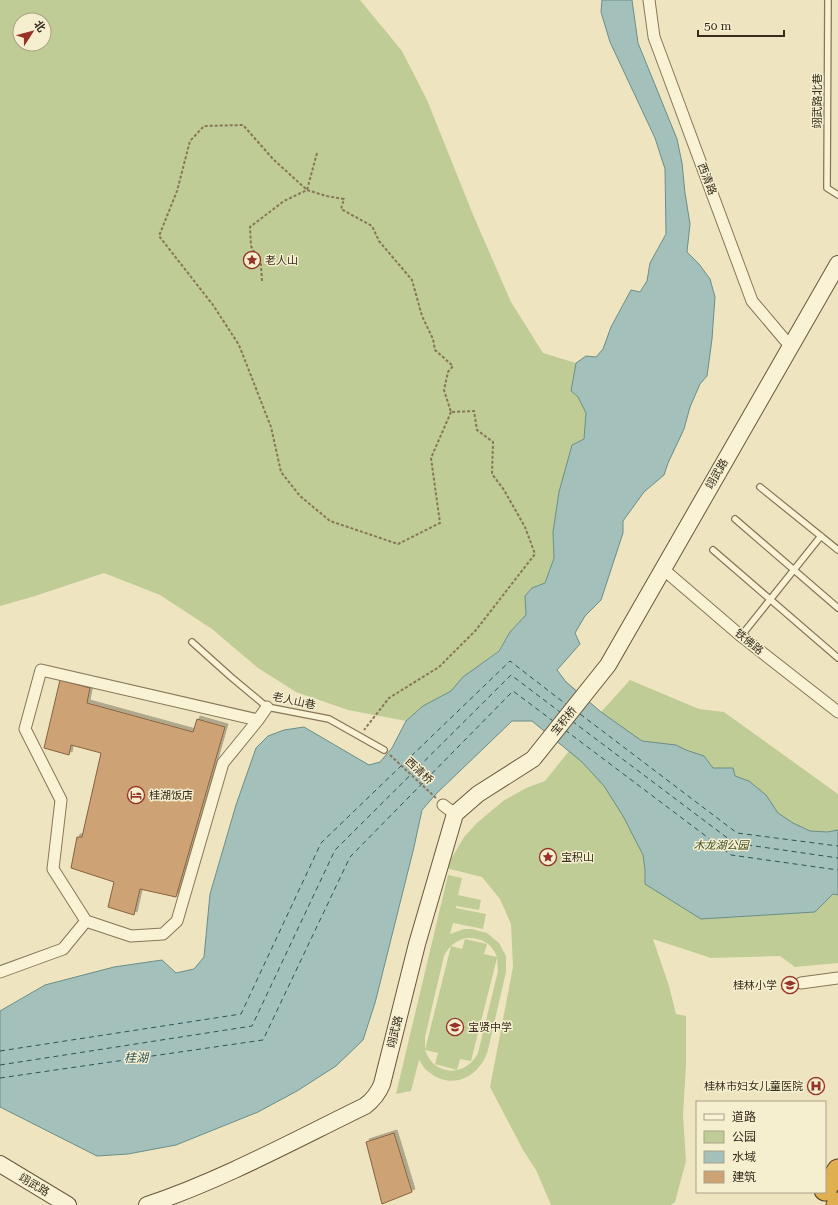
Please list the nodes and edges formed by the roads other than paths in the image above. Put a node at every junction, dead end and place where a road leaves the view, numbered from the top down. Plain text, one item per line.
1 (649, 0) edge
2 (828, 0) edge
3 (838, 195) edge
4 (838, 264) edge
5 (790, 346) junction
6 (760, 487) dead end
7 (735, 519) dead end
8 (821, 536) junction
9 (713, 550) dead end
10 (838, 550) edge
11 (663, 569) junction
12 (794, 570) junction
13 (770, 599) junction
14 (838, 608) edge
15 (742, 636) junction
16 (192, 642) dead end
17 (838, 658) edge
18 (594, 683) joint
19 (267, 707) junction
20 (838, 712) edge
21 (258, 720) junction
22 (384, 750) road end
23 (449, 809) joint
24 (86, 921) junction
25 (0, 972) edge
26 (838, 978) edge
27 (801, 983) dead end
28 (0, 1164) edge
29 (838, 1170) edge
30 (826, 1188) edge
31 (823, 1193) edge
32 (68, 1205) edge
33 (147, 1205) edge
34 (816, 1205) edge

1 - 5 street, 西清路
2 - 3 lane, 翊武路北巷
4 - 5 main road, 翊武路
5 - 11 main road, 翊武路
6 - 8 lane
7 - 12 lane
8 - 10 lane
8 - 12 lane
9 - 13 lane
11 - 15 street, 铁佛路
11 - 18 main road, 翊武路
12 - 13 lane
12 - 14 lane
13 - 15 lane
13 - 17 lane
15 - 20 street, 铁佛路
16 - 19 lane, 老人山巷
18 - 23 main road, 宝积桥
19 - 21 street
19 - 22 lane, 老人山巷
21 - 24 street
21 - 24 street
23 - 33 main road, 翊武路
24 - 25 street
26 - 27 street
28 - 32 main road, 翊武路
29 - 30 highway
31 - 34 highway

